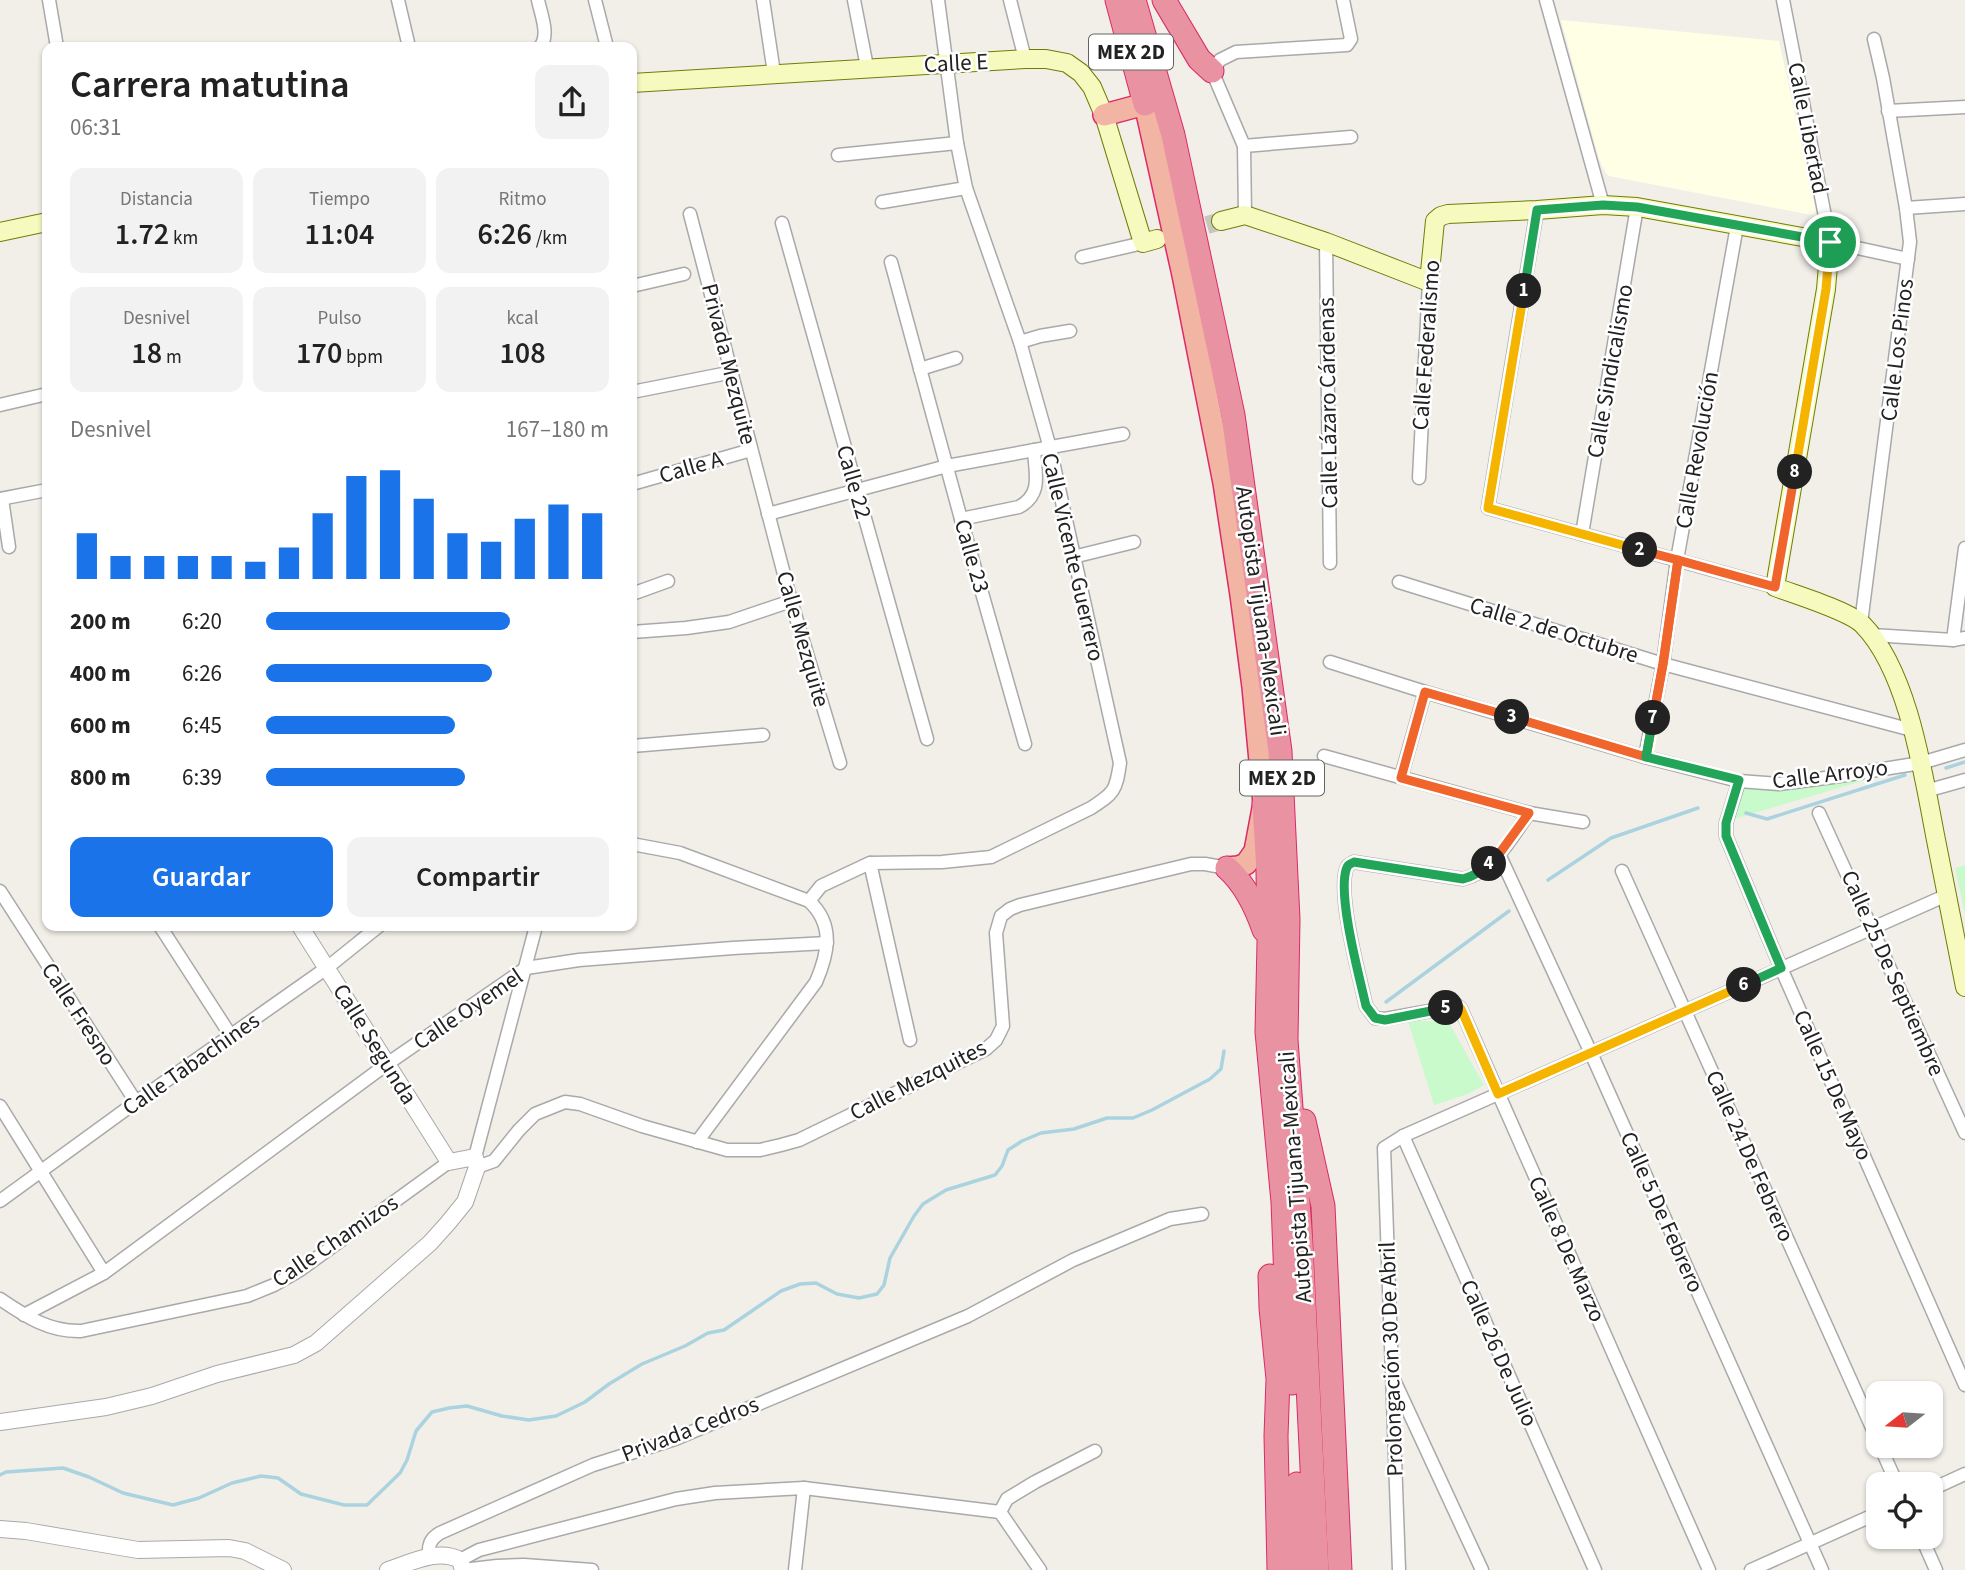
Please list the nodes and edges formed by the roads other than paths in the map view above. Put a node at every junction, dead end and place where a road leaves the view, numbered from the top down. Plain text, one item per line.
1 (48, 0) edge
2 (398, 0) edge
3 (538, 0) edge
4 (595, 0) edge
5 (763, 0) edge
6 (854, 0) edge
7 (937, 0) edge
8 (1010, 0) edge
9 (1117, 0) edge
10 (1135, 0) edge
11 (1164, 0) edge
12 (1343, 0) edge
13 (1546, 0) edge
14 (1783, 0) edge
15 (1874, 39) dead end
16 (56, 42) edge
17 (408, 42) edge
18 (543, 42) edge
19 (606, 42) edge
20 (1025, 59) junction
21 (946, 64) junction
22 (1216, 65) junction
23 (867, 67) junction
24 (774, 73) junction
25 (637, 83) edge
26 (1145, 104) junction
27 (1965, 107) edge
28 (1888, 111) junction
29 (1104, 115) junction
30 (1351, 137) dead end
31 (957, 143) junction
32 (1244, 146) junction
33 (838, 155) dead end
34 (966, 188) junction
35 (881, 202) dead end
36 (1965, 204) edge
37 (1603, 205) junction
38 (1637, 207) junction
39 (1906, 208) junction
40 (1537, 210) junction
41 (690, 214) dead end
42 (1245, 215) junction
43 (1221, 221) tunnel mouth
44 (42, 223) edge
45 (782, 223) dead end
46 (1737, 226) junction
47 (0, 232) edge
48 (1150, 241) joint
49 (1326, 242) junction
50 (1830, 242) junction
51 (1082, 257) dead end
52 (1908, 259) junction
53 (891, 262) dead end
54 (684, 274) dead end
55 (1429, 282) junction
56 (637, 285) edge
57 (1070, 331) dead end
58 (1020, 342) junction
59 (956, 358) dead end
60 (920, 369) junction
61 (733, 372) junction
62 (637, 391) edge
63 (42, 395) edge
64 (0, 405) edge
65 (1123, 434) dead end
66 (1050, 448) junction
67 (751, 450) junction
68 (1034, 450) junction
69 (947, 467) junction
70 (1419, 478) dead end
71 (637, 483) edge
72 (856, 490) junction
73 (42, 491) edge
74 (1, 499) edge
75 (768, 514) junction
76 (961, 519) junction
77 (1582, 534) junction
78 (1134, 542) dead end
79 (9, 547) dead end
80 (1965, 548) edge
81 (1073, 557) junction
82 (1678, 560) junction
83 (1330, 563) dead end
84 (667, 581) dead end
85 (1399, 582) dead end
86 (1775, 587) junction
87 (637, 592) edge
88 (791, 601) junction
89 (1867, 629) junction
90 (637, 632) edge
91 (1959, 639) edge
92 (1330, 662) dead end
93 (1663, 664) junction
94 (1425, 692) junction
95 (1912, 730) junction
96 (763, 735) dead end
97 (927, 739) dead end
98 (1025, 744) dead end
99 (637, 746) edge
100 (1965, 750) edge
101 (1324, 756) dead end
102 (1646, 757) junction
103 (840, 763) dead end
104 (1921, 763) junction
105 (1401, 778) junction
106 (1739, 780) junction
107 (1965, 780) edge
108 (1926, 791) junction
109 (1264, 803) junction
110 (1529, 813) junction
111 (1819, 813) dead end
112 (1583, 822) dead end
113 (637, 845) edge
114 (1499, 854) junction
115 (870, 863) junction
116 (1227, 868) junction
117 (1622, 871) dead end
118 (0, 891) edge
119 (1947, 895) junction
120 (809, 901) junction
121 (1873, 928) junction
122 (163, 931) edge
123 (303, 931) edge
124 (373, 931) edge
125 (535, 931) edge
126 (1269, 942) junction
127 (827, 943) junction
128 (328, 967) junction
129 (526, 968) junction
130 (1781, 968) junction
131 (1965, 987) edge
132 (1685, 1012) junction
133 (231, 1036) junction
134 (1277, 1036) junction
135 (910, 1040) dead end
136 (1591, 1053) junction
137 (387, 1064) junction
138 (1498, 1094) junction
139 (136, 1102) junction
140 (0, 1106) edge
141 (1965, 1133) edge
142 (1403, 1136) junction
143 (697, 1142) junction
144 (449, 1162) junction
145 (476, 1162) junction
146 (41, 1172) junction
147 (0, 1201) edge
148 (1202, 1214) dead end
149 (104, 1273) junction
150 (0, 1299) edge
151 (24, 1315) junction
152 (1391, 1373) junction
153 (1965, 1385) edge
154 (1866, 1414) edge
155 (0, 1422) edge
156 (1095, 1451) dead end
157 (1965, 1474) edge
158 (1943, 1484) edge
159 (804, 1488) junction
160 (1000, 1512) junction
161 (1866, 1518) edge
162 (0, 1529) edge
163 (1810, 1543) junction
164 (1927, 1549) edge
165 (429, 1557) junction
166 (462, 1567) edge
167 (283, 1570) edge
168 (388, 1570) edge
169 (592, 1570) edge
170 (795, 1570) edge
171 (1040, 1570) edge
172 (1279, 1570) edge
173 (1301, 1570) edge
174 (1317, 1570) edge
175 (1340, 1570) edge
176 (1399, 1570) edge
177 (1482, 1570) edge
178 (1595, 1570) edge
179 (1709, 1570) edge
180 (1751, 1570) edge
181 (1822, 1570) edge
182 (1936, 1570) edge

1 - 16 street
2 - 17 street
3 - 18 street
4 - 19 street
5 - 24 street
6 - 23 street
7 - 21 street, Calle Vicente Guerrero
8 - 20 street
9 - 26 highway, Autopista Tijuana-Mexicali / MEX 2D
10 - 134 highway, Autopista Tijuana-Mexicali / MEX 2D
11 - 22 highway
12 - 22 street
13 - 37 street
14 - 50 street, Calle Libertad
15 - 28 street, Calle Los Pinos
20 - 21 main road, Calle E
20 - 29 main road, Calle E
21 - 23 main road, Calle E
21 - 31 street, Calle Vicente Guerrero
22 - 32 street
23 - 24 main road, Calle E
24 - 25 main road, Calle E
26 - 29 highway
26 - 109 highway, Autopista Tijuana-Mexicali / MEX 2D
27 - 28 street
28 - 39 street, Calle Los Pinos
29 - 48 main road, Calle E
30 - 32 street
31 - 33 street
31 - 34 street, Calle Vicente Guerrero
32 - 42 street
34 - 35 street
34 - 58 street, Calle Vicente Guerrero
36 - 39 street
37 - 38 main road
37 - 40 main road
38 - 46 main road
38 - 77 street, Calle Sindicalismo
39 - 52 street, Calle Los Pinos
40 - 55 main road, Calle Federalismo
40 - 77 street
41 - 61 street, Privada Mezquite
42 - 43 main road
42 - 49 main road
44 - 47 main road
45 - 72 street, Calle 22
46 - 50 main road
46 - 82 street, Calle Revolución
48 - 51 street
49 - 55 main road
49 - 83 street, Calle Lázaro Cárdenas
50 - 52 street
50 - 86 main road, Calle Libertad
52 - 89 street, Calle Los Pinos
53 - 60 street, Calle 23
54 - 56 street
55 - 70 street, Calle Federalismo
57 - 58 street
58 - 66 street, Calle Vicente Guerrero
59 - 60 street
60 - 69 street, Calle 23
61 - 62 street
61 - 67 street, Privada Mezquite
63 - 64 street
65 - 66 street
66 - 68 street
66 - 81 street, Calle Vicente Guerrero
67 - 71 street, Calle A
67 - 75 street, Privada Mezquite
68 - 69 street
68 - 76 street
69 - 72 street
69 - 76 street, Calle 23
72 - 75 street
72 - 97 street, Calle 22
73 - 74 street
74 - 79 street
75 - 88 street, Calle Mezquite
76 - 98 street, Calle 23
77 - 82 street
78 - 81 street
80 - 91 street
81 - 115 street, Calle Vicente Guerrero
82 - 86 street
82 - 93 street, Calle Revolución
84 - 87 street
85 - 93 street, Calle 2 de Octubre
86 - 89 main road
88 - 90 street
88 - 103 street, Calle Mezquite
89 - 91 street
89 - 95 main road
92 - 94 street, Calle Arroyo
93 - 95 street, Calle 2 de Octubre
93 - 102 street, Calle Revolución
94 - 102 street, Calle Arroyo
94 - 105 street
95 - 104 main road
96 - 99 street
100 - 104 street, Calle Arroyo
101 - 105 street
102 - 106 street, Calle Arroyo
104 - 106 street, Calle Arroyo
104 - 108 main road
105 - 110 street
106 - 130 street, Calle 15 De Mayo
107 - 108 street
108 - 119 main road
109 - 116 highway
109 - 126 highway, Autopista Tijuana-Mexicali / MEX 2D
110 - 112 street
110 - 114 street
111 - 121 street, Calle 25 De Septiembre
113 - 120 street
114 - 136 street, Calle 5 De Febrero
114 - 138 street, Calle 8 De Marzo
115 - 120 street, Calle Vicente Guerrero
115 - 135 street
116 - 126 highway
116 - 143 street, Calle Mezquites
117 - 132 street, Calle 24 De Febrero
118 - 139 street, Calle Fresno
119 - 121 street
119 - 131 main road
120 - 127 street
121 - 130 street
121 - 141 street, Calle 25 De Septiembre
122 - 133 street
123 - 128 street, Calle Segunda
124 - 128 street, Calle Tabachines
125 - 129 street
126 - 134 highway, Autopista Tijuana-Mexicali / MEX 2D
127 - 129 street, Calle Oyemel
127 - 143 street
128 - 133 street, Calle Tabachines
128 - 137 street, Calle Segunda
129 - 137 street, Calle Oyemel
129 - 145 street
130 - 132 street
130 - 153 street, Calle 15 De Mayo
132 - 136 street
132 - 154 street, Calle 24 De Febrero
133 - 139 street, Calle Tabachines
134 - 172 highway
134 - 173 highway, Autopista Tijuana-Mexicali / MEX 2D
134 - 174 highway, Autopista Tijuana-Mexicali / MEX 2D
134 - 175 highway
136 - 138 street
136 - 163 street, Calle 5 De Febrero
137 - 144 street, Calle Segunda
137 - 149 street, Calle Oyemel
138 - 142 street
138 - 179 street, Calle 8 De Marzo
139 - 146 street, Calle Tabachines
140 - 146 street
142 - 152 street, Prolongación 30 De Abril
142 - 178 street, Calle 26 De Julio
143 - 145 street, Calle Mezquites
144 - 145 street, Calle Chamizos
144 - 151 street, Calle Chamizos
145 - 155 street
146 - 147 street, Calle Tabachines
146 - 149 street
148 - 165 street, Privada Cedros
149 - 151 street, Calle Oyemel
150 - 151 street
152 - 176 street, Prolongación 30 De Abril
152 - 177 street
156 - 160 street
157 - 158 street
159 - 160 street
159 - 166 street
159 - 170 street
160 - 171 street
161 - 163 street
162 - 167 street
163 - 180 street
163 - 181 street, Calle 5 De Febrero
164 - 182 street
165 - 166 street
165 - 168 street
166 - 169 street

